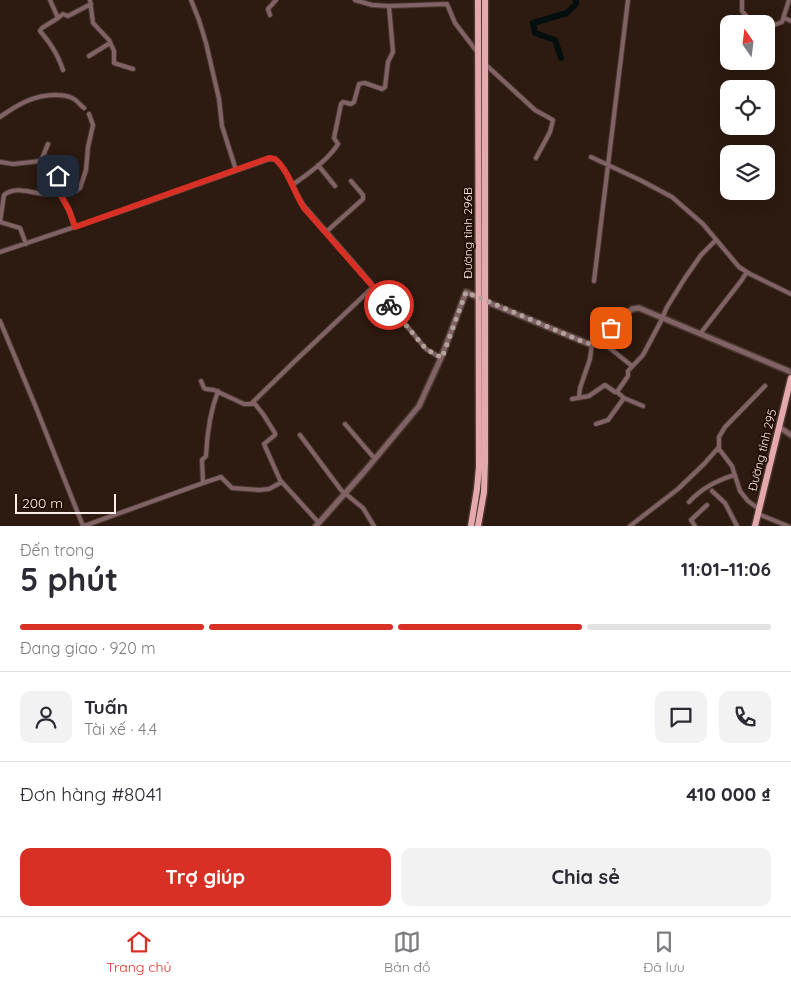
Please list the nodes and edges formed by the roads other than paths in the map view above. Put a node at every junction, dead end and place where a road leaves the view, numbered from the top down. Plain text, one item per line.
1 (50, 0) edge
2 (191, 0) edge
3 (276, 0) edge
4 (355, 0) edge
5 (478, 0) edge
6 (485, 0) edge
7 (628, 0) edge
8 (742, 0) edge
9 (790, 0) edge
10 (90, 2) edge
11 (447, 2) edge
12 (389, 6) junction
13 (270, 15) dead end
14 (745, 15) edge
15 (58, 18) junction
16 (784, 18) junction
17 (791, 21) edge
18 (775, 25) edge
19 (110, 43) junction
20 (478, 53) junction
21 (89, 56) dead end
22 (485, 64) junction
23 (132, 69) dead end
24 (63, 70) dead end
25 (84, 108) dead end
26 (89, 114) dead end
27 (0, 117) edge
28 (48, 144) dead end
29 (591, 157) dead end
30 (536, 158) dead end
31 (41, 161) junction
32 (0, 162) edge
33 (608, 164) junction
34 (318, 165) junction
35 (236, 170) junction
36 (351, 181) dead end
37 (292, 185) junction
38 (335, 186) dead end
39 (68, 187) junction
40 (59, 192) junction
41 (2, 194) edge
42 (75, 227) junction
43 (326, 232) junction
44 (716, 240) junction
45 (26, 244) junction
46 (0, 252) edge
47 (747, 272) junction
48 (594, 281) dead end
49 (373, 287) junction
50 (791, 294) edge
51 (481, 299) junction
52 (662, 317) junction
53 (0, 322) edge
54 (700, 334) junction
55 (594, 343) junction
56 (442, 358) junction
57 (632, 366) junction
58 (791, 372) edge
59 (791, 378) edge
60 (201, 382) dead end
61 (766, 386) dead end
62 (218, 391) junction
63 (617, 392) junction
64 (579, 397) junction
65 (789, 397) edge
66 (624, 398) junction
67 (572, 399) dead end
68 (252, 403) junction
69 (643, 406) dead end
70 (345, 424) dead end
71 (596, 424) dead end
72 (779, 427) junction
73 (791, 434) edge
74 (300, 435) dead end
75 (718, 447) junction
76 (375, 459) junction
77 (734, 475) junction
78 (282, 482) junction
79 (203, 484) junction
80 (712, 491) dead end
81 (345, 494) junction
82 (689, 502) dead end
83 (706, 506) dead end
84 (758, 512) junction
85 (317, 525) edge
86 (83, 526) edge
87 (374, 526) edge
88 (471, 526) edge
89 (478, 526) edge
90 (630, 526) edge
91 (695, 526) edge
92 (736, 526) edge
93 (755, 526) edge
94 (788, 526) edge

1 - 15 street
2 - 35 street
3 - 13 street
4 - 12 street
5 - 20 main road, Đường tỉnh 296B
6 - 22 main road, Đường tỉnh 296B
7 - 33 street
8 - 14 street
9 - 16 street
10 - 15 street
10 - 19 street
11 - 12 street
11 - 20 street
12 - 34 street
15 - 24 street
16 - 17 street
16 - 18 street
19 - 21 street
19 - 23 street
20 - 51 main road, Đường tỉnh 296B
22 - 30 street
22 - 51 main road, Đường tỉnh 296B
25 - 27 street
26 - 39 street
28 - 31 street
29 - 33 street
31 - 32 street
31 - 39 street
33 - 44 street
33 - 48 street
34 - 37 street
34 - 38 street
35 - 37 street
35 - 42 street
36 - 43 street
37 - 43 street
39 - 40 street
40 - 41 street
40 - 42 street
41 - 45 street
42 - 45 street
43 - 49 street
44 - 47 street
44 - 52 street
45 - 46 street
47 - 50 street
47 - 54 street
49 - 56 street
49 - 68 street
51 - 55 street
51 - 56 street
51 - 88 main road, Đường tỉnh 296B
51 - 89 main road, Đường tỉnh 296B
52 - 54 street
52 - 55 street
52 - 57 street
53 - 86 street
54 - 58 street
55 - 57 street
55 - 64 street
56 - 76 street
57 - 63 street
59 - 65 main road, Đường tỉnh 295
60 - 62 street
61 - 75 street
62 - 68 street
62 - 79 street
63 - 64 street
63 - 66 street
64 - 67 street
65 - 72 main road, Đường tỉnh 295
66 - 69 street
66 - 71 street
68 - 78 street
70 - 76 street
72 - 73 street
72 - 84 main road, Đường tỉnh 295
74 - 81 street
75 - 77 street
75 - 90 street
76 - 81 street
77 - 82 street
77 - 84 street
78 - 79 street
78 - 85 street
79 - 86 street
80 - 92 street
81 - 85 street
81 - 87 street
83 - 91 street
84 - 93 main road, Đường tỉnh 295
84 - 94 street

